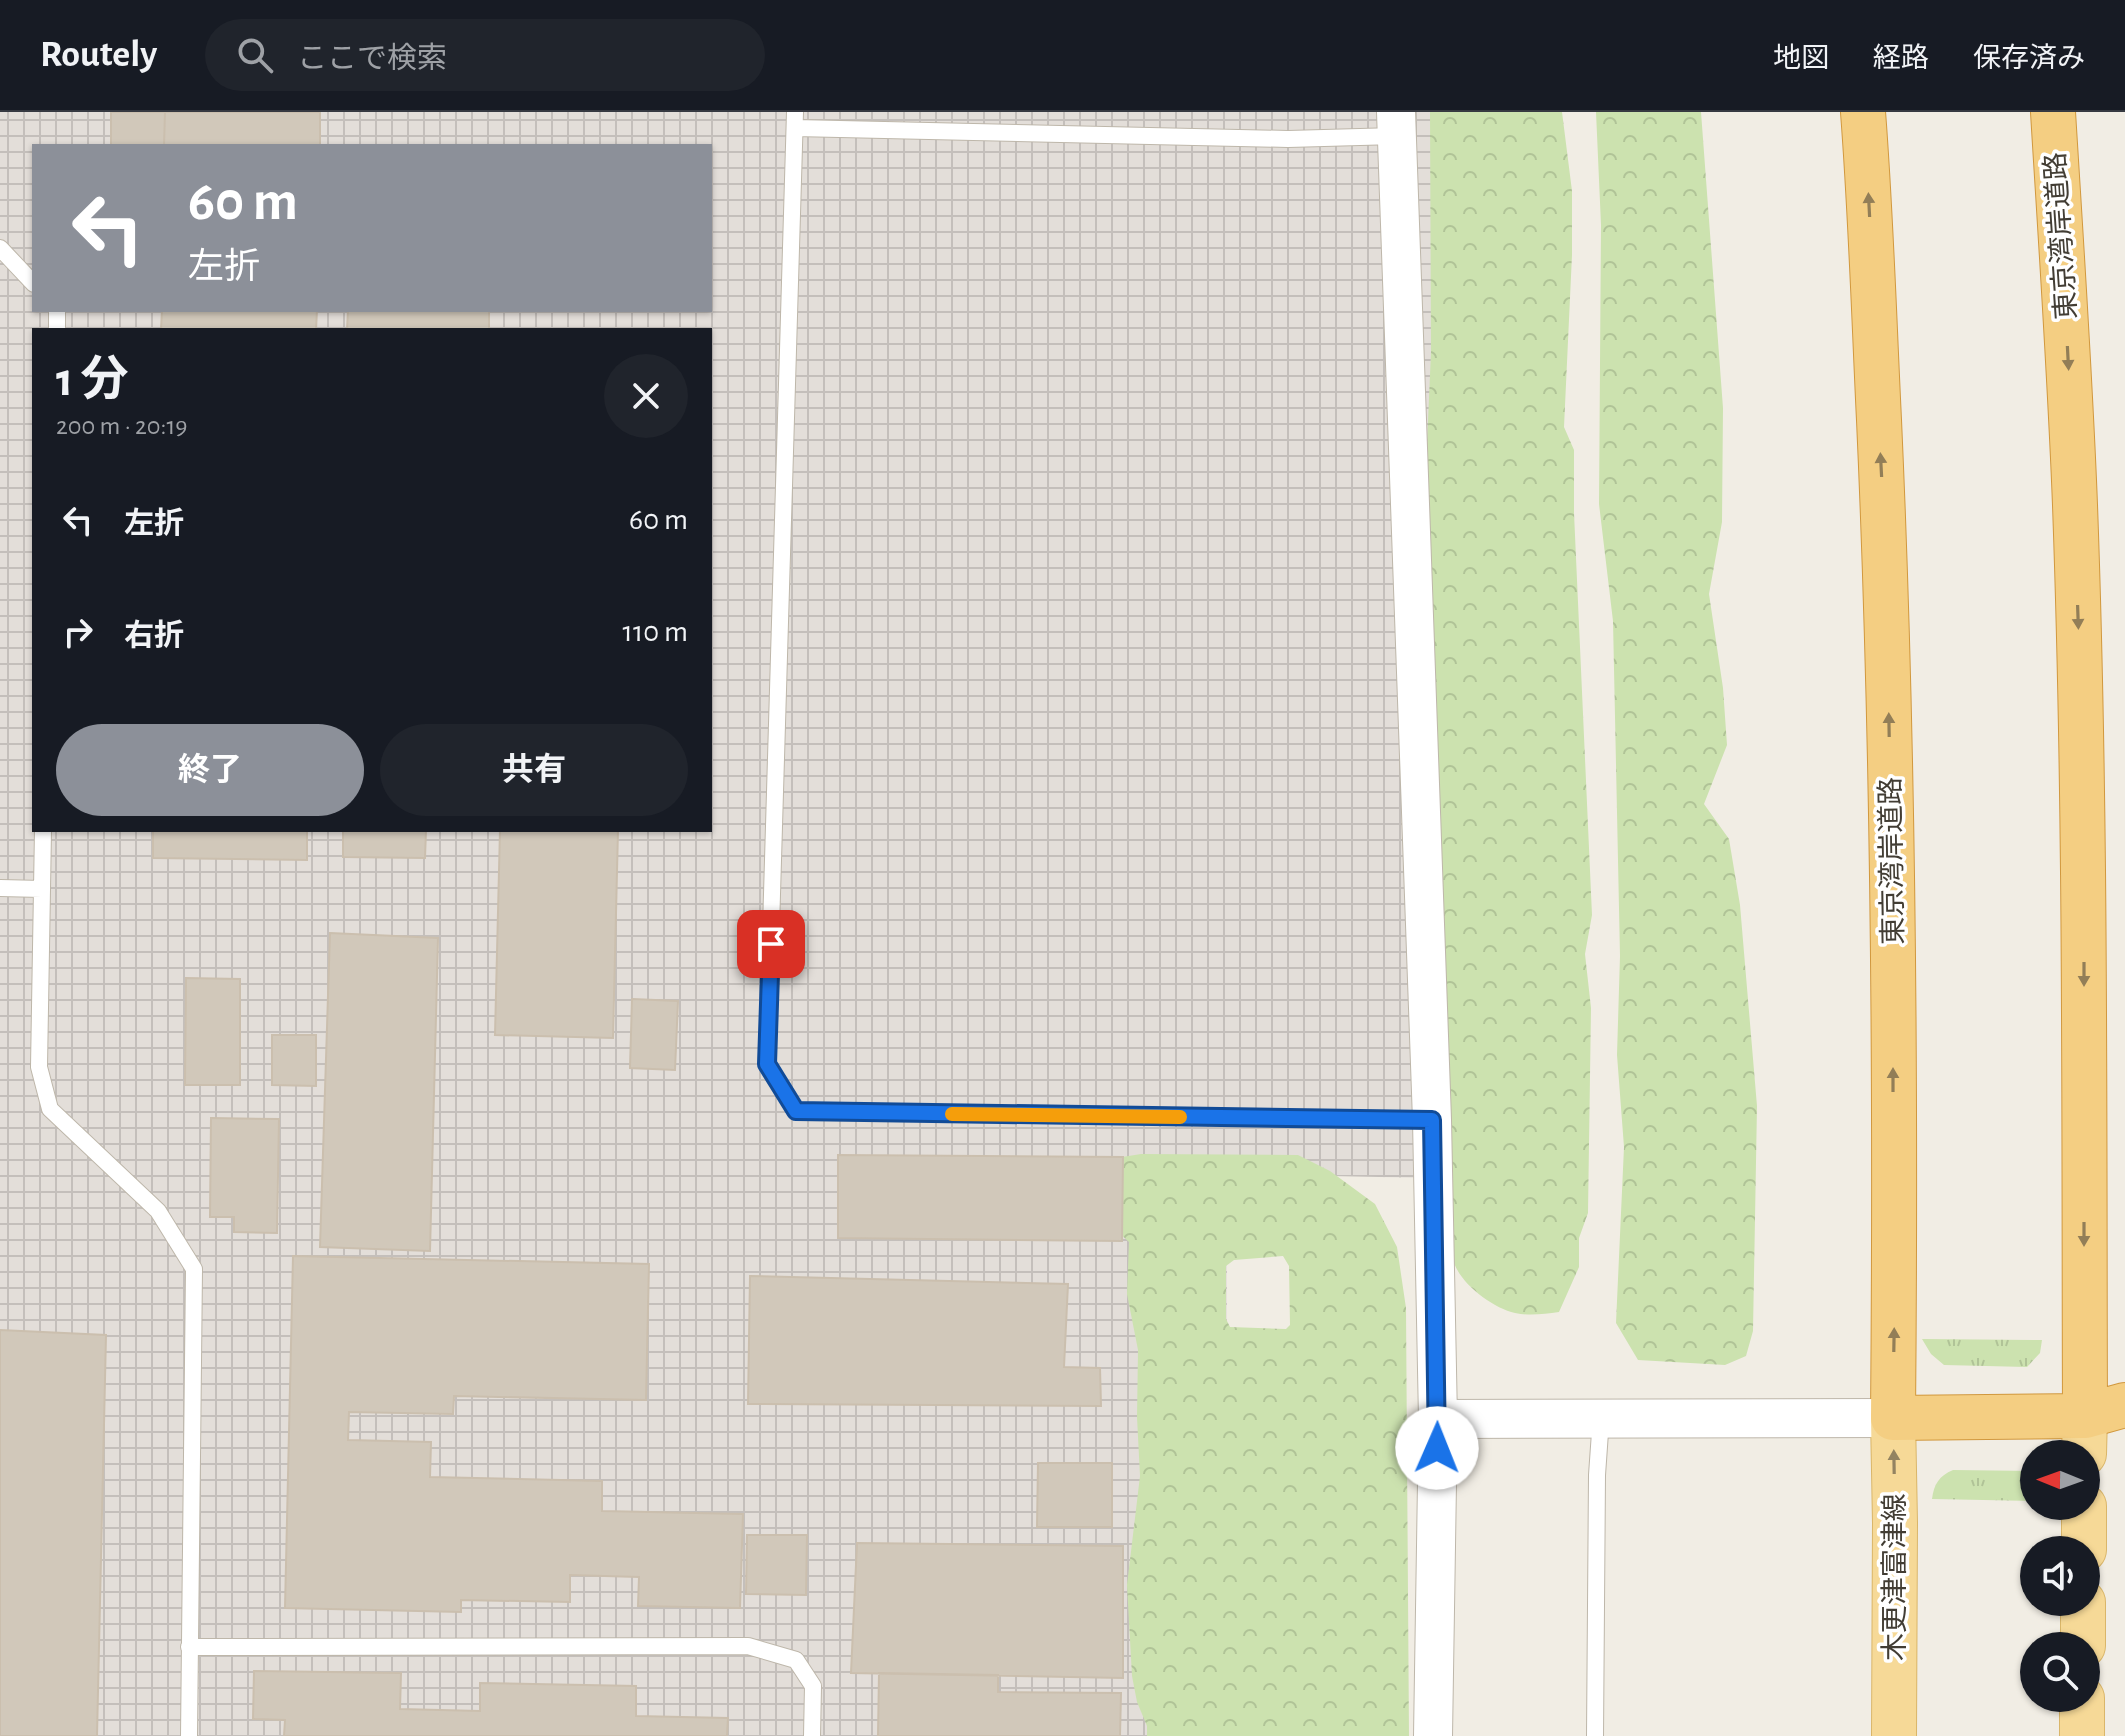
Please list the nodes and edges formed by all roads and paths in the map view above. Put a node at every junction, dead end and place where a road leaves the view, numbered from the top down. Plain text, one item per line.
1 (1863, 112) edge
2 (2053, 112) edge
3 (795, 120) edge
4 (1396, 124) edge
5 (0, 248) edge
6 (32, 282) edge
7 (43, 832) edge
8 (0, 888) edge
9 (42, 889) junction
10 (1432, 1120) junction
11 (1601, 1418) junction
12 (1893, 1418) junction
13 (1438, 1419) junction
14 (2111, 1422) edge
15 (189, 1647) junction
16 (2082, 1712) edge
17 (189, 1736) edge
18 (812, 1736) edge
19 (1433, 1736) edge
20 (1595, 1736) edge
21 (1894, 1736) edge
22 (2082, 1736) edge

12 -> 1 highway, 東京湾岸道路
2 -> 14 highway, 東京湾岸道路
3 - 4 lane
3 - 10 lane
4 - 10 street
5 - 6 lane
7 - 9 lane
8 - 9 lane
9 - 15 lane
10 - 13 street
11 - 12 street
11 - 13 street
11 - 20 lane
12 - 14 highway, 東京湾岸道路
21 -> 12 main road, 木更津富津線
13 - 19 street
15 - 17 lane
15 - 18 lane
16 - 22 main road

